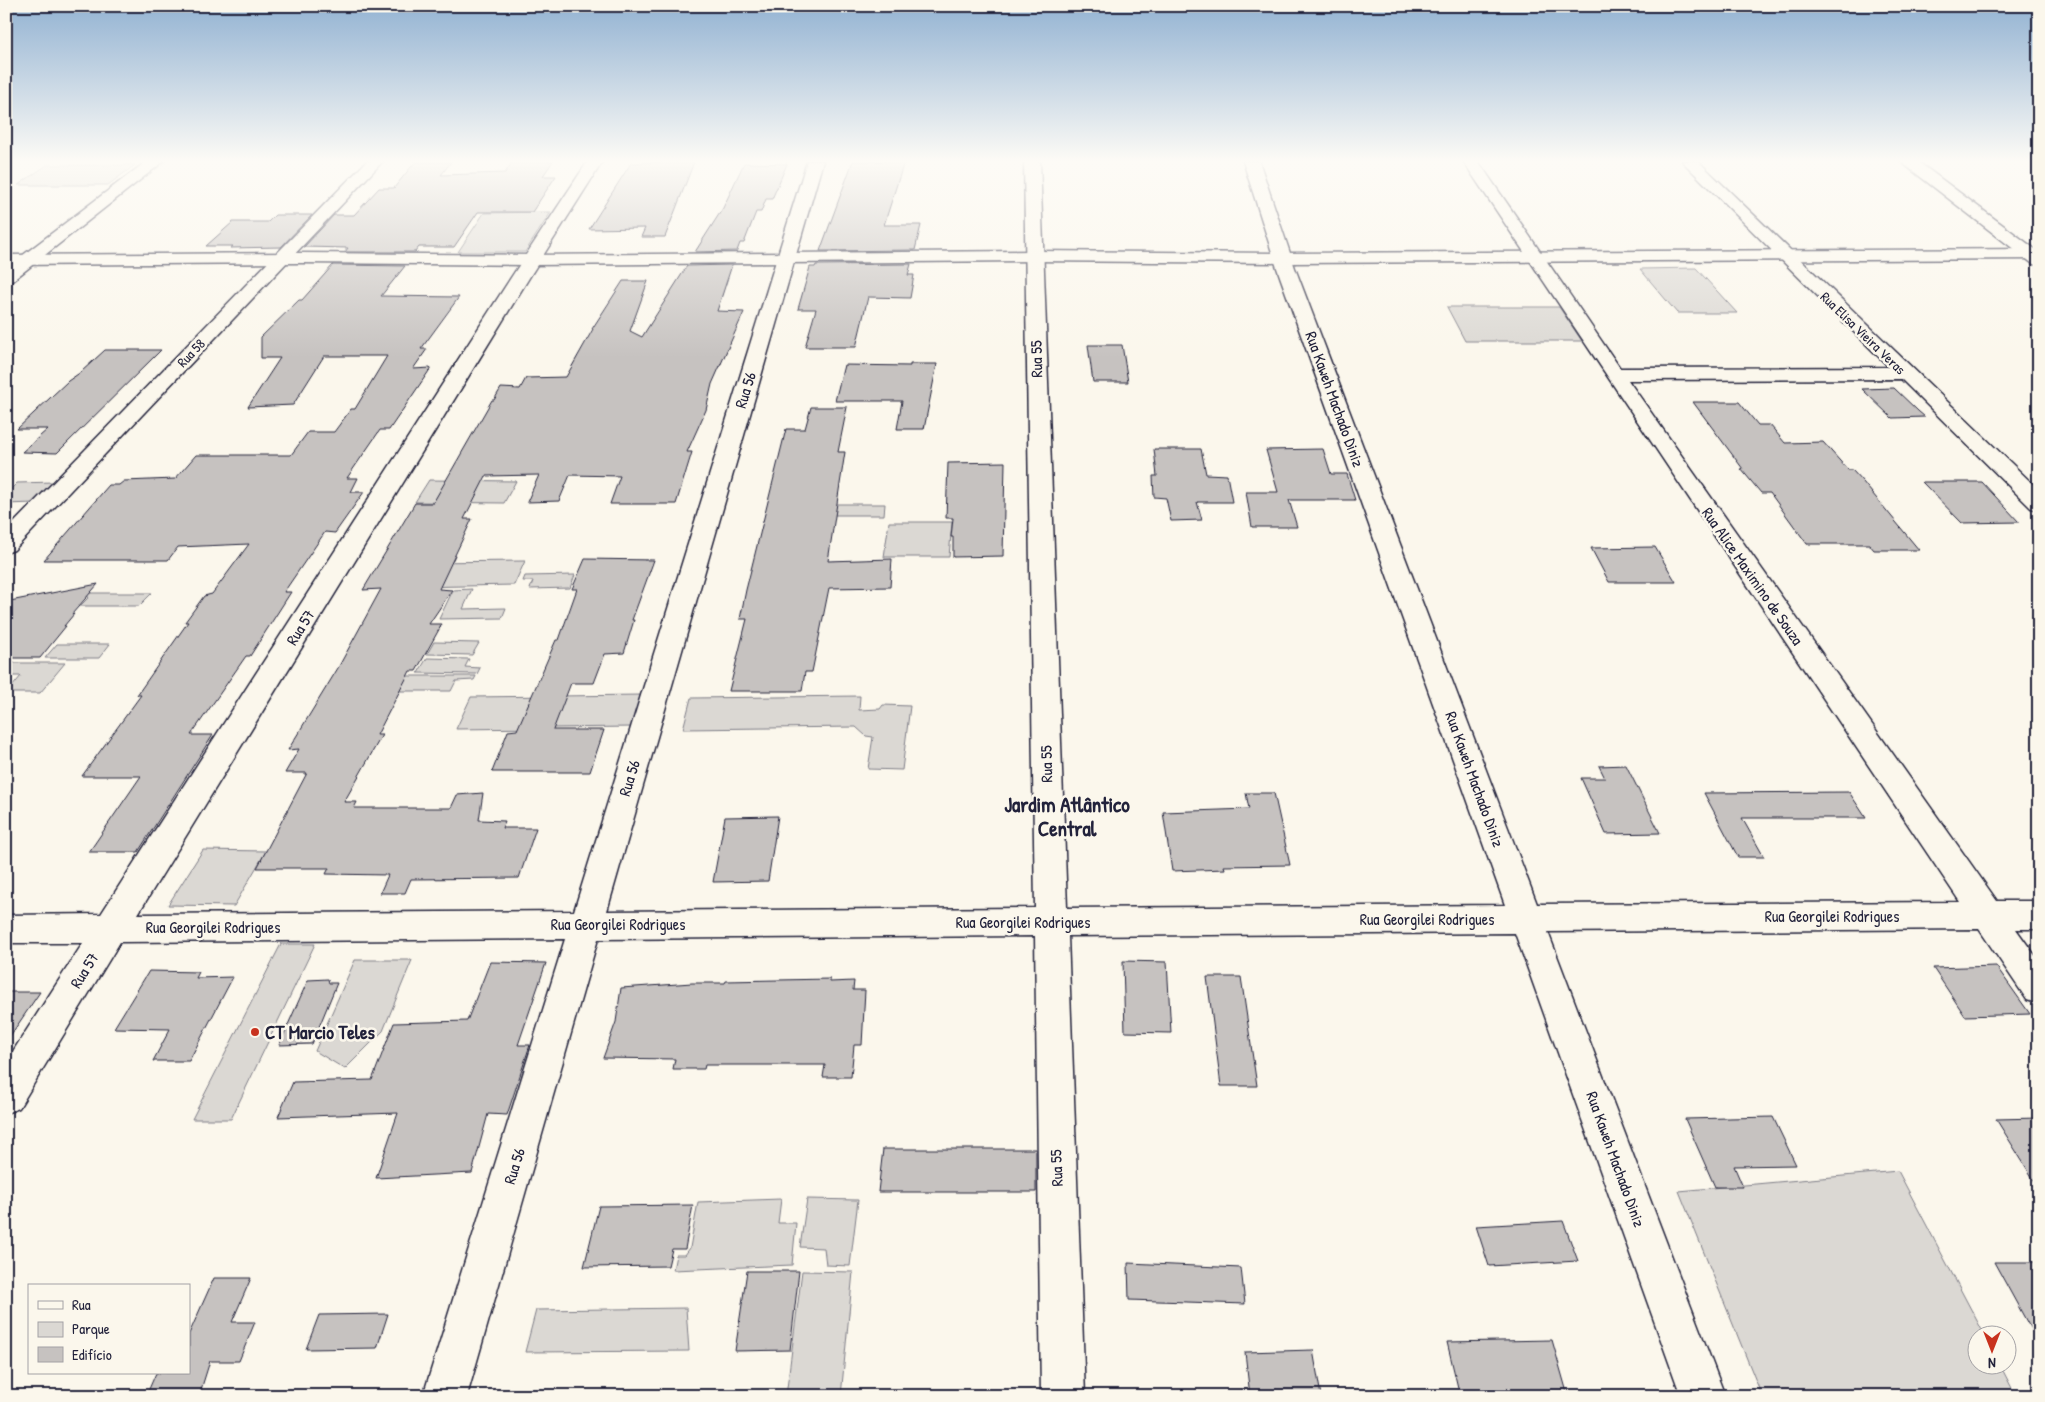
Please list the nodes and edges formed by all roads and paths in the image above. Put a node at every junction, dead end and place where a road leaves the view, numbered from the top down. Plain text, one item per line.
1 (71, 226) edge
2 (313, 226) edge
3 (553, 226) edge
4 (795, 226) edge
5 (1033, 226) edge
6 (1273, 226) edge
7 (1513, 226) edge
8 (1755, 226) edge
9 (1996, 226) edge
10 (1784, 255) junction
11 (1034, 256) junction
12 (1533, 256) junction
13 (2036, 256) edge
14 (1284, 258) junction
15 (281, 259) junction
16 (785, 259) junction
17 (6, 260) edge
18 (531, 260) junction
19 (26, 261) junction
20 (6, 277) edge
21 (1904, 373) junction
22 (1614, 374) junction
23 (2039, 503) edge
24 (6, 545) edge
25 (2039, 915) edge
26 (1987, 916) junction
27 (1527, 918) junction
28 (1050, 922) junction
29 (586, 925) junction
30 (110, 928) junction
31 (6, 929) edge
32 (2039, 990) edge
33 (6, 1095) edge
34 (445, 1396) edge
35 (1062, 1396) edge
36 (1704, 1396) edge

1 - 19 street
2 - 15 street, Rua 58
3 - 18 street, Rua 57
4 - 16 street, Rua 56
5 - 11 street, Rua 55
6 - 14 street, Rua Kaweh Machado Diniz
7 - 12 street, Rua Alice Maximino de Souza
8 - 10 street, Rua Elisa Vieira Veras
9 - 13 street
10 - 12 street
10 - 13 street
10 - 21 street, Rua Elisa Vieira Veras
11 - 14 street
11 - 16 street
11 - 28 street, Rua 55
12 - 14 street
12 - 22 street, Rua Alice Maximino de Souza
14 - 27 street, Rua Kaweh Machado Diniz
15 - 18 street
15 - 19 street
15 - 24 street, Rua 58
16 - 18 street
16 - 29 street, Rua 56
17 - 19 street
18 - 30 street, Rua 57
19 - 20 street
21 - 22 street
21 - 23 street, Rua Elisa Vieira Veras
22 - 26 street, Rua Alice Maximino de Souza
25 - 26 street, Rua Georgilei Rodrigues
26 - 27 street, Rua Georgilei Rodrigues
26 - 32 street, Rua Alice Maximino de Souza
27 - 28 street, Rua Georgilei Rodrigues
27 - 36 street, Rua Kaweh Machado Diniz
28 - 29 street, Rua Georgilei Rodrigues
28 - 35 street, Rua 55
29 - 30 street, Rua Georgilei Rodrigues
29 - 34 street, Rua 56
30 - 31 street, Rua Georgilei Rodrigues
30 - 33 street, Rua 57

